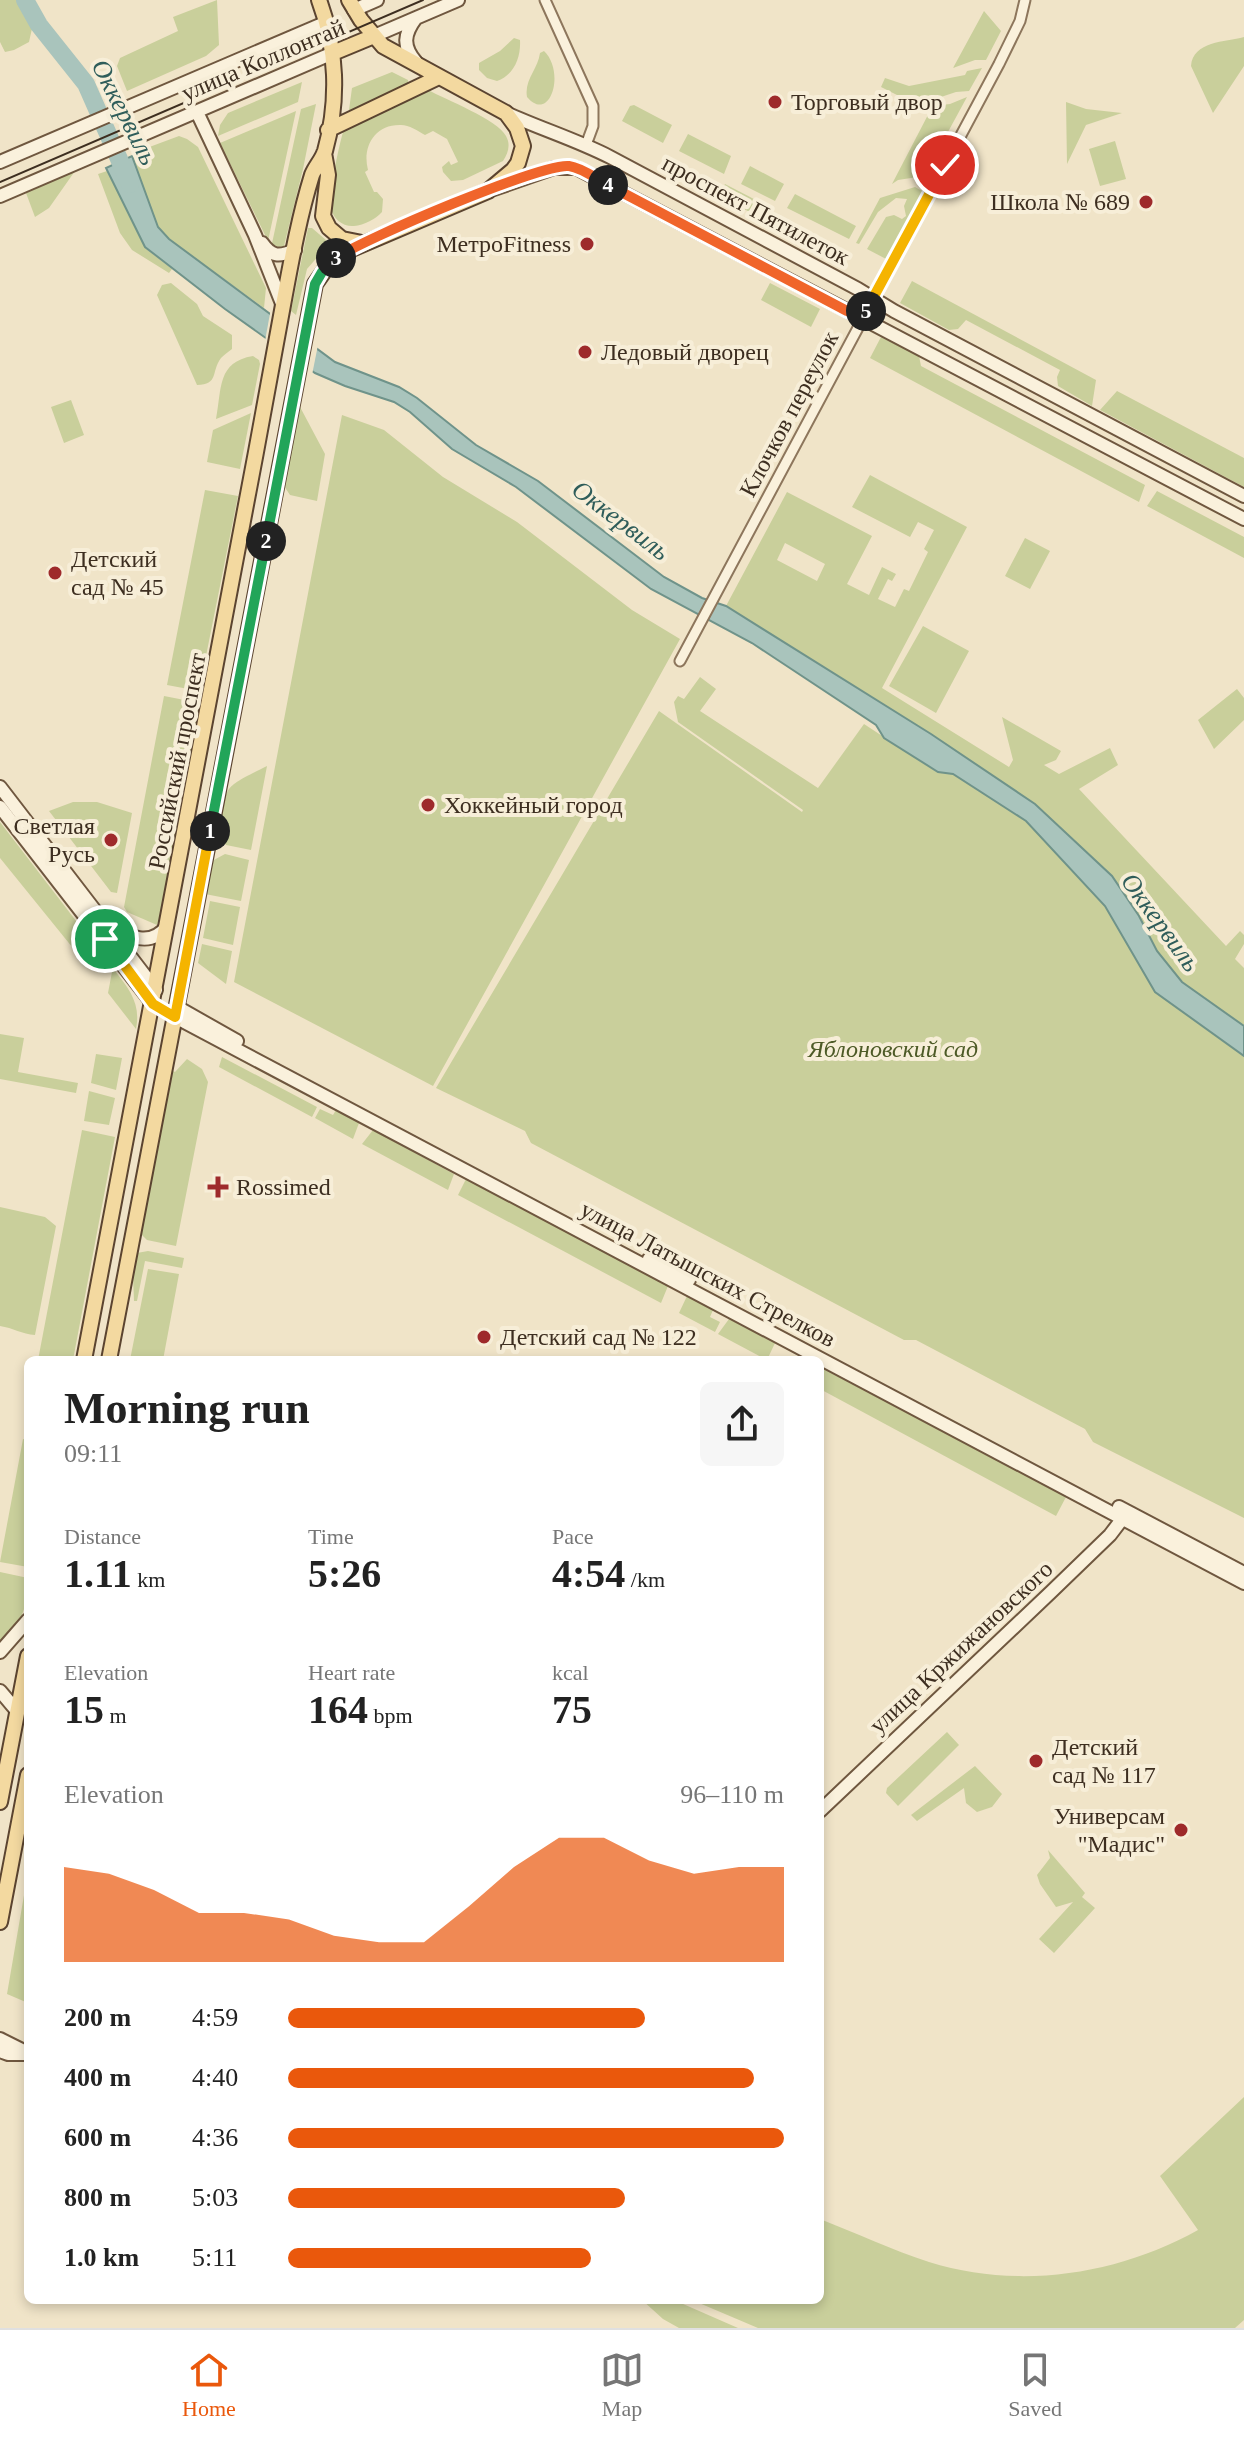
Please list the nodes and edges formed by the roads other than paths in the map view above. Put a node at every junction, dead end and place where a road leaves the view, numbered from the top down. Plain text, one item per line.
1 (319, 0) edge
2 (377, 0) edge
3 (458, 0) edge
4 (545, 0) edge
5 (1025, 0) edge
6 (351, 5) edge
7 (416, 18) junction
8 (327, 22) junction
9 (374, 36) junction
10 (333, 53) junction
11 (420, 67) junction
12 (439, 77) junction
13 (197, 112) junction
14 (506, 113) junction
15 (328, 130) junction
16 (586, 145) junction
17 (324, 153) junction
18 (0, 162) edge
19 (488, 191) junction
20 (0, 196) edge
21 (255, 235) junction
22 (362, 243) junction
23 (295, 250) junction
24 (873, 298) junction
25 (283, 306) junction
26 (863, 318) junction
27 (1244, 496) edge
28 (1244, 519) edge
29 (680, 661) dead end
30 (0, 787) edge
31 (0, 807) edge
32 (103, 920) junction
33 (168, 923) junction
34 (154, 997) junction
35 (176, 1012) junction
36 (85, 1356) edge
37 (110, 1356) edge
38 (1126, 1515) junction
39 (1244, 1573) edge
40 (1244, 1583) edge
41 (24, 1625) edge
42 (0, 1652) edge
43 (24, 1677) edge
44 (0, 1691) edge
45 (16, 1718) junction
46 (24, 1796) edge
47 (0, 1802) edge
48 (824, 1807) edge
49 (0, 1922) edge
50 (0, 2039) edge
51 (0, 2051) edge
52 (24, 2052) edge
53 (24, 2054) edge

1 - 8 main road
2 - 6 street, улица Коллонтай
3 - 7 street, улица Коллонтай
4 - 16 street
5 - 24 street, Клочков переулок
6 - 8 main road, улица Коллонтай
6 - 9 main road, проспект Пятилеток
7 - 9 street, улица Коллонтай
7 - 11 street
8 - 10 main road
8 - 18 street, улица Коллонтай
9 - 10 main road, улица Коллонтай
9 - 11 main road, проспект Пятилеток
10 - 13 street, улица Коллонтай
10 - 15 main road
11 - 12 main road, проспект Пятилеток
12 - 14 main road, проспект Пятилеток
12 - 15 main road
13 - 20 street, улица Коллонтай
13 - 21 street
14 - 16 street, проспект Пятилеток
14 - 19 main road
15 - 17 main road
16 - 24 street, проспект Пятилеток
17 - 22 main road
17 - 23 main road
19 - 22 main road
19 - 26 street, проспект Пятилеток
21 - 23 street
21 - 25 street
22 - 35 main road, Российский проспект
23 - 25 main road
24 - 26 street, Клочков переулок
24 - 27 street, проспект Пятилеток
25 - 33 main road, Российский проспект
26 - 28 street, проспект Пятилеток
26 - 29 street, Клочков переулок
30 - 32 street
31 - 34 street
32 - 33 street
32 - 34 street
33 - 34 main road, Российский проспект
34 - 35 main road, улица Латышских Стрелков
34 - 36 main road, Российский проспект
35 - 37 main road, Российский проспект
35 - 38 street, улица Латышских Стрелков
38 - 39 street, улица Латышских Стрелков
38 - 40 street, улица Латышских Стрелков
38 - 48 street, улица Кржижановского
41 - 42 street
43 - 45 main road
44 - 45 street
45 - 47 main road
46 - 49 main road
50 - 52 street
51 - 53 street

